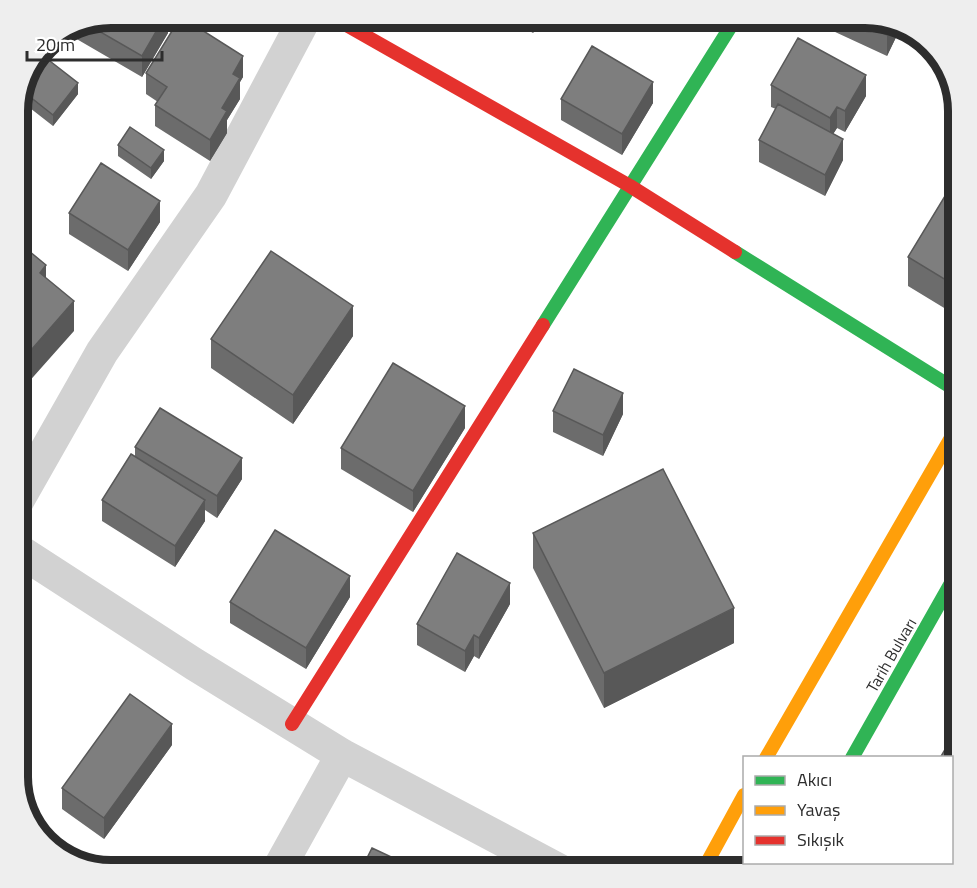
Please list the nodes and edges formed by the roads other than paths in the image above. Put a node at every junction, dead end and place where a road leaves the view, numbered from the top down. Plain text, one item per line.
1 (300, 28) edge
2 (352, 28) edge
3 (730, 28) edge
4 (630, 186) junction
5 (948, 385) edge
6 (948, 443) edge
7 (29, 481) edge
8 (29, 557) edge
9 (948, 588) edge
10 (292, 724) junction
11 (342, 755) junction
12 (767, 756) edge
13 (853, 756) edge
14 (743, 797) edge
15 (284, 860) edge
16 (540, 860) edge
17 (708, 860) edge

1 - 7 street
2 - 4 street
3 - 4 street
4 - 5 street
4 - 10 street
6 - 12 street
8 - 10 street
9 - 13 street, Tarih Bulvarı
10 - 11 street
11 - 15 street
11 - 16 street
14 - 17 street

